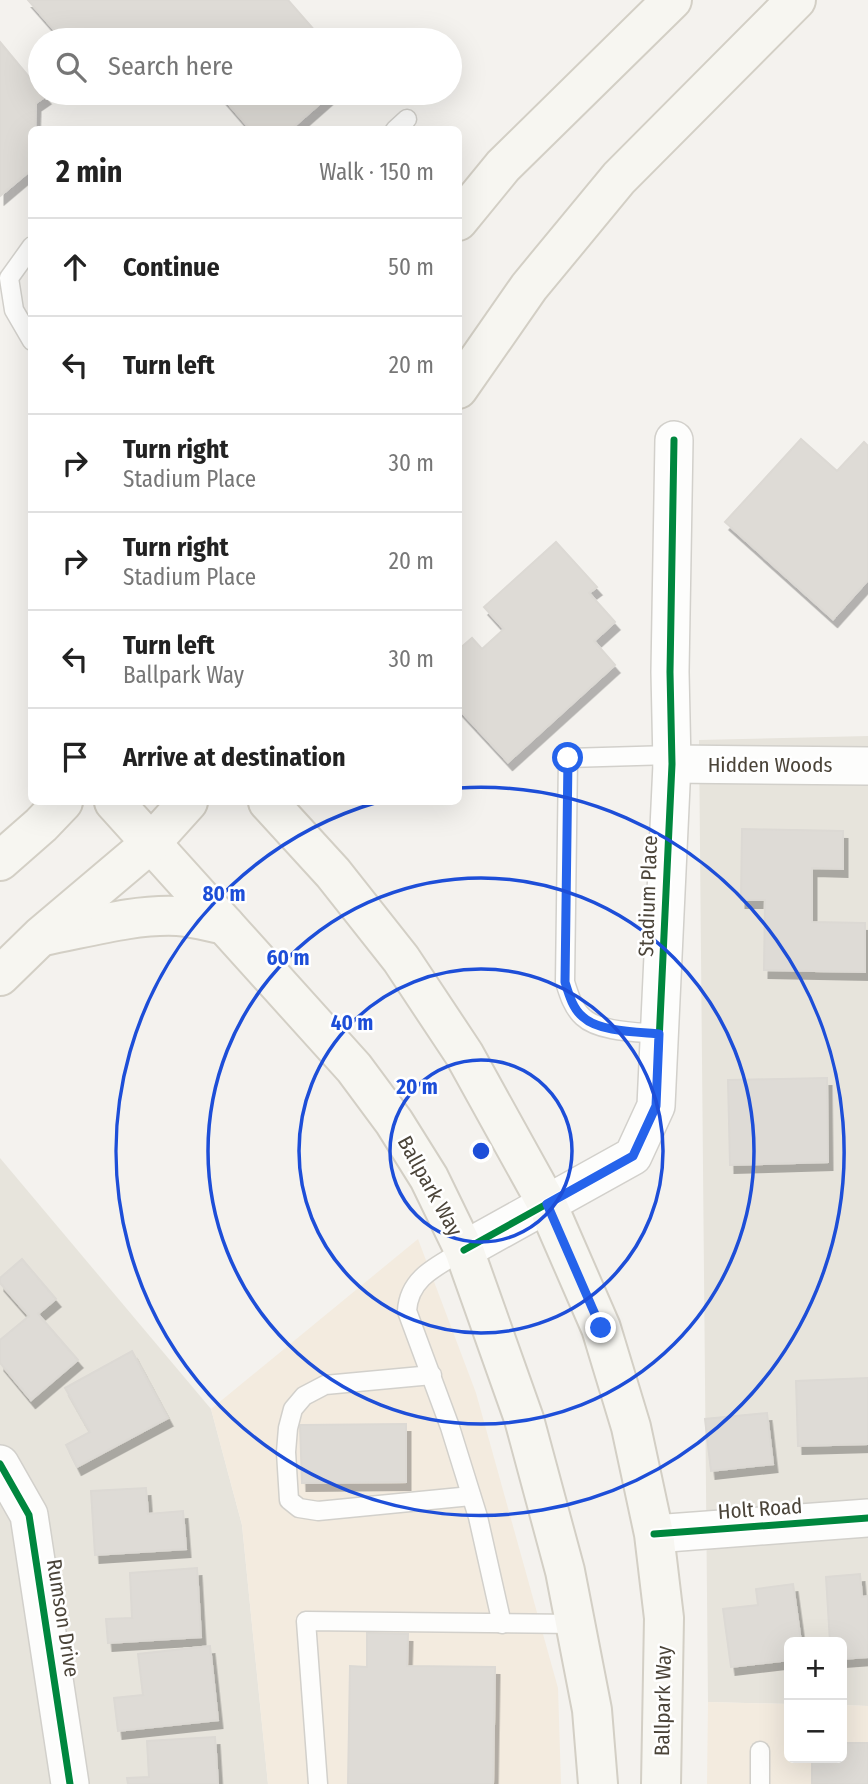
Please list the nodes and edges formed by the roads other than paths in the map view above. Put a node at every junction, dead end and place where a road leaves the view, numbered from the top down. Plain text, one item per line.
1 (672, 0) edge
2 (796, 0) edge
3 (462, 215) edge
4 (28, 252) edge
5 (28, 334) edge
6 (462, 383) edge
7 (674, 440) dead end
8 (671, 759) junction
9 (868, 766) edge
10 (60, 805) edge
11 (117, 805) edge
12 (185, 805) edge
13 (271, 805) edge
14 (295, 805) edge
15 (150, 843) junction
16 (307, 844) junction
17 (0, 861) edge
18 (225, 925) junction
19 (41, 936) junction
20 (0, 976) edge
21 (659, 1034) junction
22 (547, 1204) junction
23 (464, 1250) junction
24 (432, 1375) junction
25 (0, 1464) edge
26 (471, 1496) junction
27 (868, 1518) edge
28 (654, 1534) junction
29 (502, 1623) junction
30 (575, 1624) junction
31 (760, 1751) dead end
32 (70, 1784) edge
33 (318, 1784) edge
34 (598, 1784) edge
35 (661, 1784) edge
36 (760, 1784) edge

1 - 3 main road
2 - 6 main road
4 - 5 lane
7 - 8 street, Stadium Place
8 - 9 street, Hidden Woods
8 - 21 street, Stadium Place
8 - 21 lane
10 - 17 main road
11 - 15 main road, Ballpark Way
12 - 15 main road
13 - 16 main road, Ballpark Way
14 - 16 main road
15 - 18 main road, Ballpark Way
15 - 19 main road
16 - 22 main road, Ballpark Way
18 - 19 main road
18 - 23 main road, Ballpark Way
19 - 20 main road
21 - 22 street, Stadium Place
22 - 23 street, Stadium Place
22 - 28 main road, Ballpark Way
23 - 24 lane
23 - 30 main road, Ballpark Way
24 - 26 lane
24 - 26 lane
25 - 32 street, Rumson Drive
26 - 29 lane
27 - 28 street, Holt Road
28 - 35 main road, Ballpark Way
29 - 30 lane
29 - 33 lane
30 - 34 main road, Ballpark Way
31 - 36 lane

